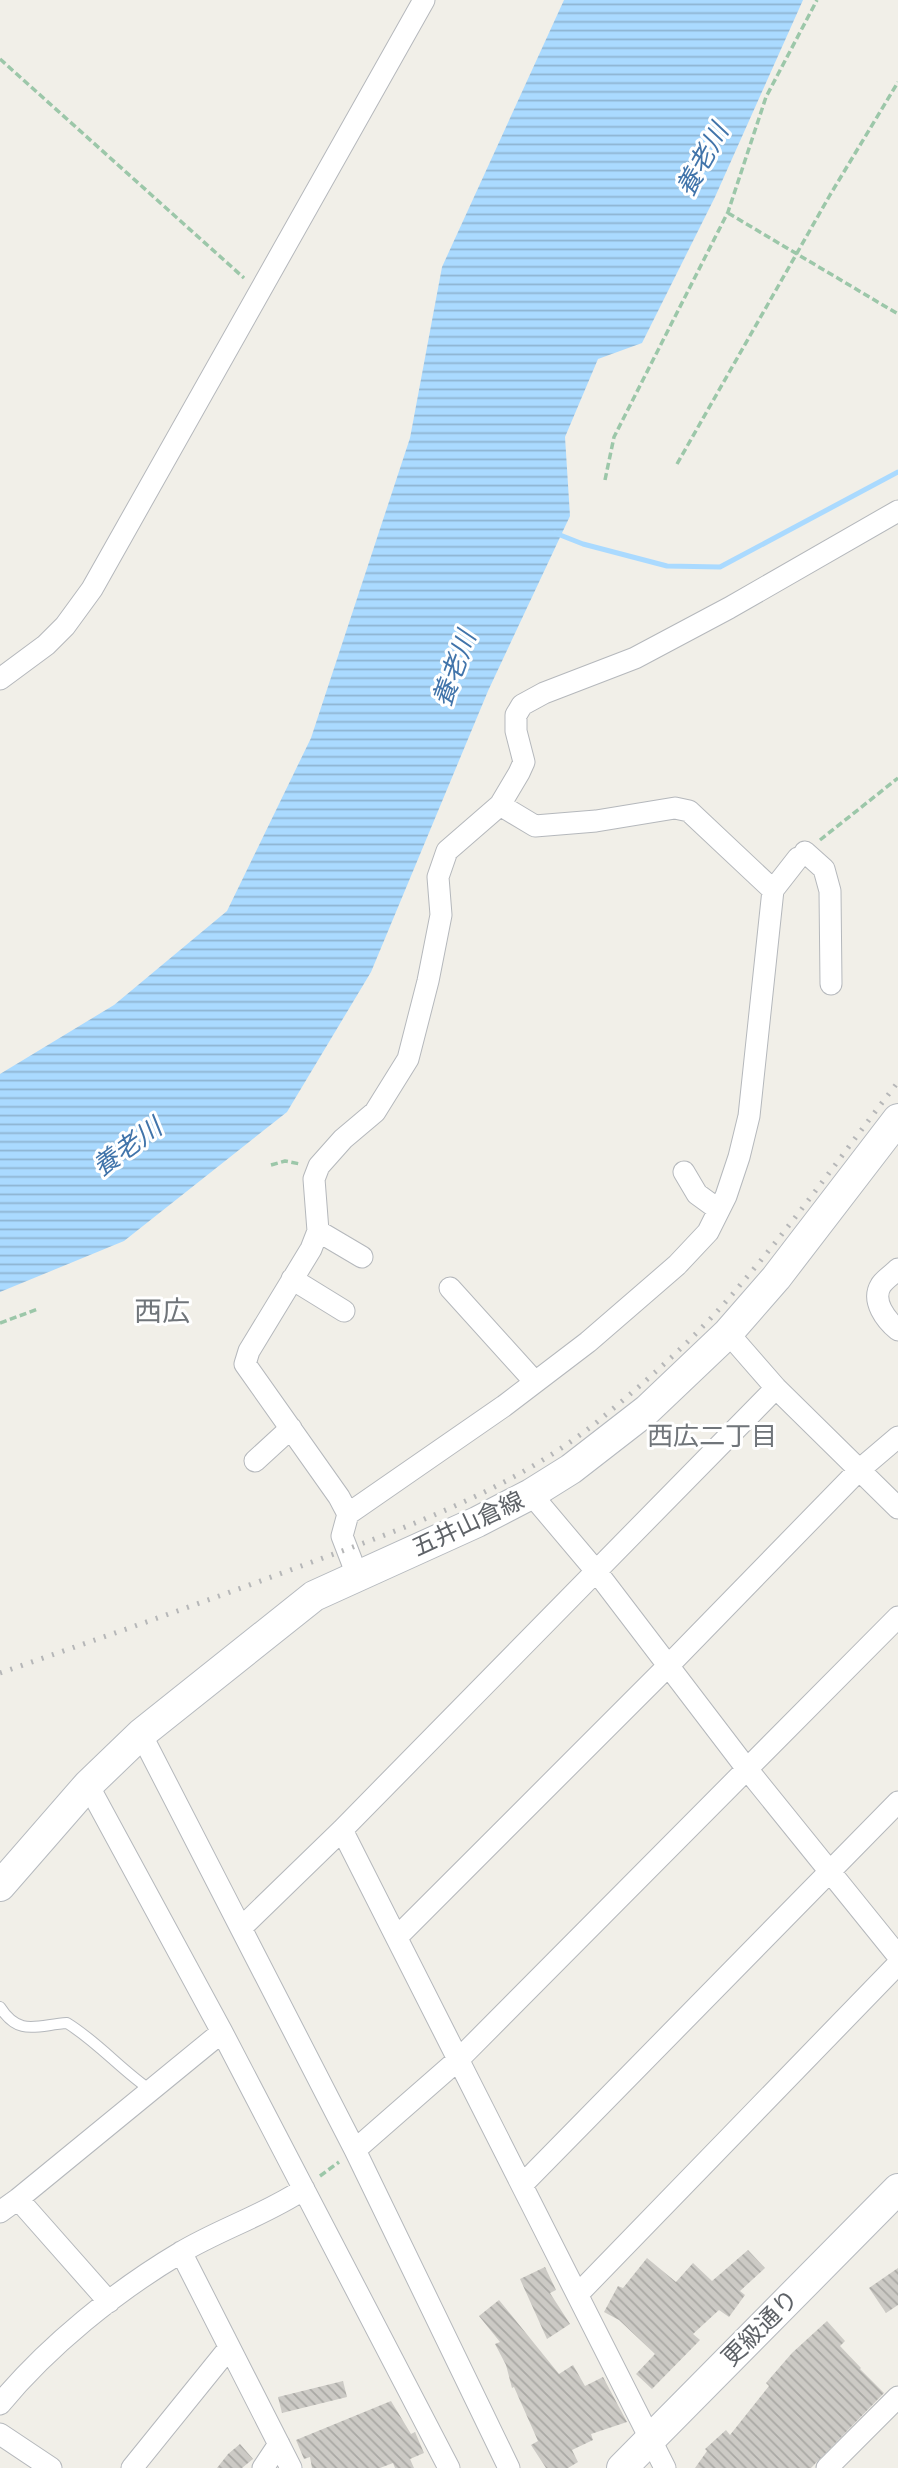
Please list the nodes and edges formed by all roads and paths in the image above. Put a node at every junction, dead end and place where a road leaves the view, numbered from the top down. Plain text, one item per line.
1 (424, 0) edge
2 (817, 0) edge
3 (0, 59) edge
4 (898, 82) edge
5 (728, 212) junction
6 (798, 254) junction
7 (259, 291) junction
8 (898, 314) edge
9 (677, 464) dead end
10 (605, 480) dead end
11 (898, 511) edge
12 (0, 679) edge
13 (898, 778) edge
14 (500, 805) junction
15 (801, 855) junction
16 (773, 890) junction
17 (831, 984) dead end
18 (898, 1119) edge
19 (271, 1165) dead end
20 (319, 1166) junction
21 (684, 1172) dead end
22 (719, 1210) junction
23 (318, 1231) junction
24 (362, 1257) dead end
25 (898, 1269) edge
26 (292, 1279) junction
27 (450, 1288) dead end
28 (38, 1309) dead end
29 (344, 1311) dead end
30 (0, 1323) edge
31 (898, 1330) edge
32 (728, 1333) junction
33 (535, 1382) junction
34 (776, 1388) junction
35 (291, 1428) junction
36 (898, 1437) edge
37 (255, 1461) dead end
38 (858, 1471) junction
39 (531, 1494) junction
40 (898, 1508) edge
41 (348, 1514) junction
42 (596, 1571) junction
43 (357, 1575) junction
44 (898, 1617) edge
45 (668, 1666) junction
46 (141, 1734) junction
47 (747, 1769) junction
48 (88, 1785) junction
49 (898, 1802) edge
50 (342, 1830) junction
51 (830, 1872) junction
52 (0, 1886) edge
53 (241, 1928) junction
54 (397, 1937) junction
55 (898, 1956) edge
56 (898, 1964) edge
57 (0, 2007) edge
58 (222, 2032) junction
59 (458, 2059) junction
60 (152, 2091) junction
61 (355, 2150) junction
62 (522, 2185) junction
63 (304, 2189) junction
64 (898, 2189) edge
65 (19, 2199) junction
66 (0, 2212) edge
67 (181, 2252) junction
68 (578, 2294) junction
69 (109, 2302) junction
70 (229, 2348) junction
71 (898, 2398) edge
72 (0, 2404) edge
73 (0, 2434) edge
74 (651, 2438) junction
75 (279, 2444) junction
76 (51, 2468) edge
77 (132, 2468) edge
78 (263, 2468) edge
79 (291, 2468) edge
80 (449, 2468) edge
81 (509, 2468) edge
82 (622, 2468) edge
83 (665, 2468) edge
84 (827, 2468) edge

1 - 7 street
2 - 5 path
3 - 7 path
4 - 6 path
5 - 6 path
5 - 10 path
6 - 8 path
6 - 9 path
7 - 12 street
11 - 14 street
13 - 15 path
14 - 16 street
14 - 20 street
15 - 16 street
15 - 17 street
16 - 22 street
18 - 32 main road, 五井山倉線
19 - 20 path
20 - 23 street
21 - 22 street
22 - 33 street
23 - 24 street
23 - 26 street
25 - 31 street
26 - 29 street
26 - 35 street
27 - 33 street
28 - 30 path
32 - 34 street
32 - 39 main road, 五井山倉線
33 - 41 street
34 - 38 street
34 - 42 street
35 - 37 street
35 - 41 street
36 - 38 street
38 - 40 street
38 - 45 street
39 - 42 street
39 - 43 main road, 五井山倉線
41 - 43 street
42 - 45 street
42 - 50 street
43 - 46 main road, 五井山倉線
44 - 47 street
45 - 47 street
45 - 54 street
46 - 48 main road, 五井山倉線
46 - 53 street
47 - 51 street
47 - 59 street
48 - 52 main road, 五井山倉線
48 - 58 street
49 - 51 street
50 - 53 street
50 - 54 street
51 - 55 street
51 - 62 street
53 - 61 street
54 - 59 street
56 - 68 street
57 - 60 lane
58 - 60 street
58 - 63 street
59 - 61 street
59 - 62 street
60 - 65 street
61 - 63 path
61 - 81 street
62 - 68 street
63 - 67 street
63 - 80 street
64 - 74 main road, 更級通り
65 - 66 street
65 - 69 street
67 - 69 street
67 - 70 street
68 - 74 street
69 - 72 street
70 - 75 street
70 - 77 street
71 - 84 street
73 - 76 street
74 - 82 main road, 更級通り
74 - 83 street
75 - 78 street
75 - 79 street

